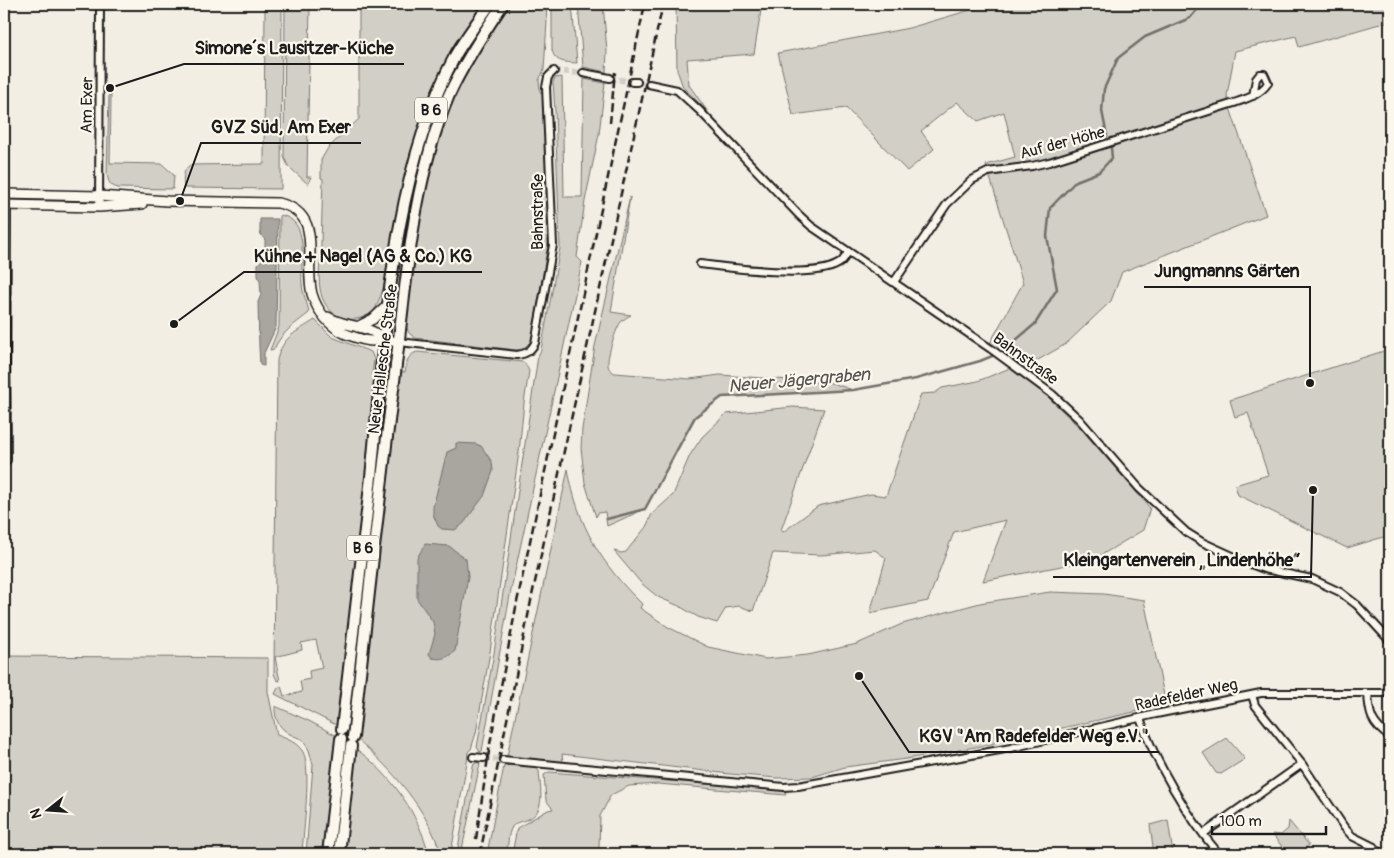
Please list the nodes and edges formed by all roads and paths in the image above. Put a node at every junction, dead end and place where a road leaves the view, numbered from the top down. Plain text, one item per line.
1 (100, 4) edge
2 (490, 4) edge
3 (503, 4) edge
4 (554, 71) dead end
5 (582, 73) tunnel mouth
6 (610, 78) tunnel mouth
7 (649, 84) tunnel mouth
8 (1253, 96) dead end
9 (5, 194) edge
10 (99, 196) junction
11 (168, 202) junction
12 (5, 205) edge
13 (99, 207) junction
14 (848, 252) junction
15 (700, 264) dead end
16 (894, 282) junction
17 (389, 304) junction
18 (322, 313) junction
19 (357, 327) junction
20 (385, 340) junction
21 (399, 342) junction
22 (7, 460) dead end
23 (1390, 641) edge
24 (1368, 693) junction
25 (1390, 693) edge
26 (1252, 695) junction
27 (1140, 718) junction
28 (1390, 737) edge
29 (472, 757) dead end
30 (484, 758) tunnel mouth
31 (503, 760) tunnel mouth
32 (1302, 764) junction
33 (1203, 834) junction
34 (328, 854) edge
35 (339, 854) edge
36 (1219, 854) edge
37 (1381, 854) edge

1 - 10 street, Am Exer
2 - 17 main road, Neue Hallesche Straße / B 6
3 - 21 main road, Neue Hallesche Straße / B 6
4 - 21 street, Bahnstraße
5 - 6 street
7 - 14 street, Bahnstraße
8 - 16 street, Auf der Höhe
9 - 10 street
9 - 12 street
10 - 11 street
10 - 13 street, Am Exer
11 - 13 street
11 - 18 street
12 - 13 street
12 - 22 street
14 - 15 street
14 - 16 street, Bahnstraße
16 - 23 street, Bahnstraße
17 - 19 street
17 - 20 main road, Neue Hallesche Straße / B 6
18 - 19 street
18 - 20 street
19 - 20 street
20 - 21 street
20 - 34 main road, Neue Hallesche Straße / B 6
21 - 35 main road, Neue Hallesche Straße / B 6
24 - 25 street, Radefelder Weg
24 - 26 street, Radefelder Weg
24 - 28 street
26 - 27 street, Radefelder Weg
26 - 32 street
27 - 31 street, Radefelder Weg
27 - 33 street
29 - 30 street
32 - 33 street
32 - 37 street
33 - 36 street

